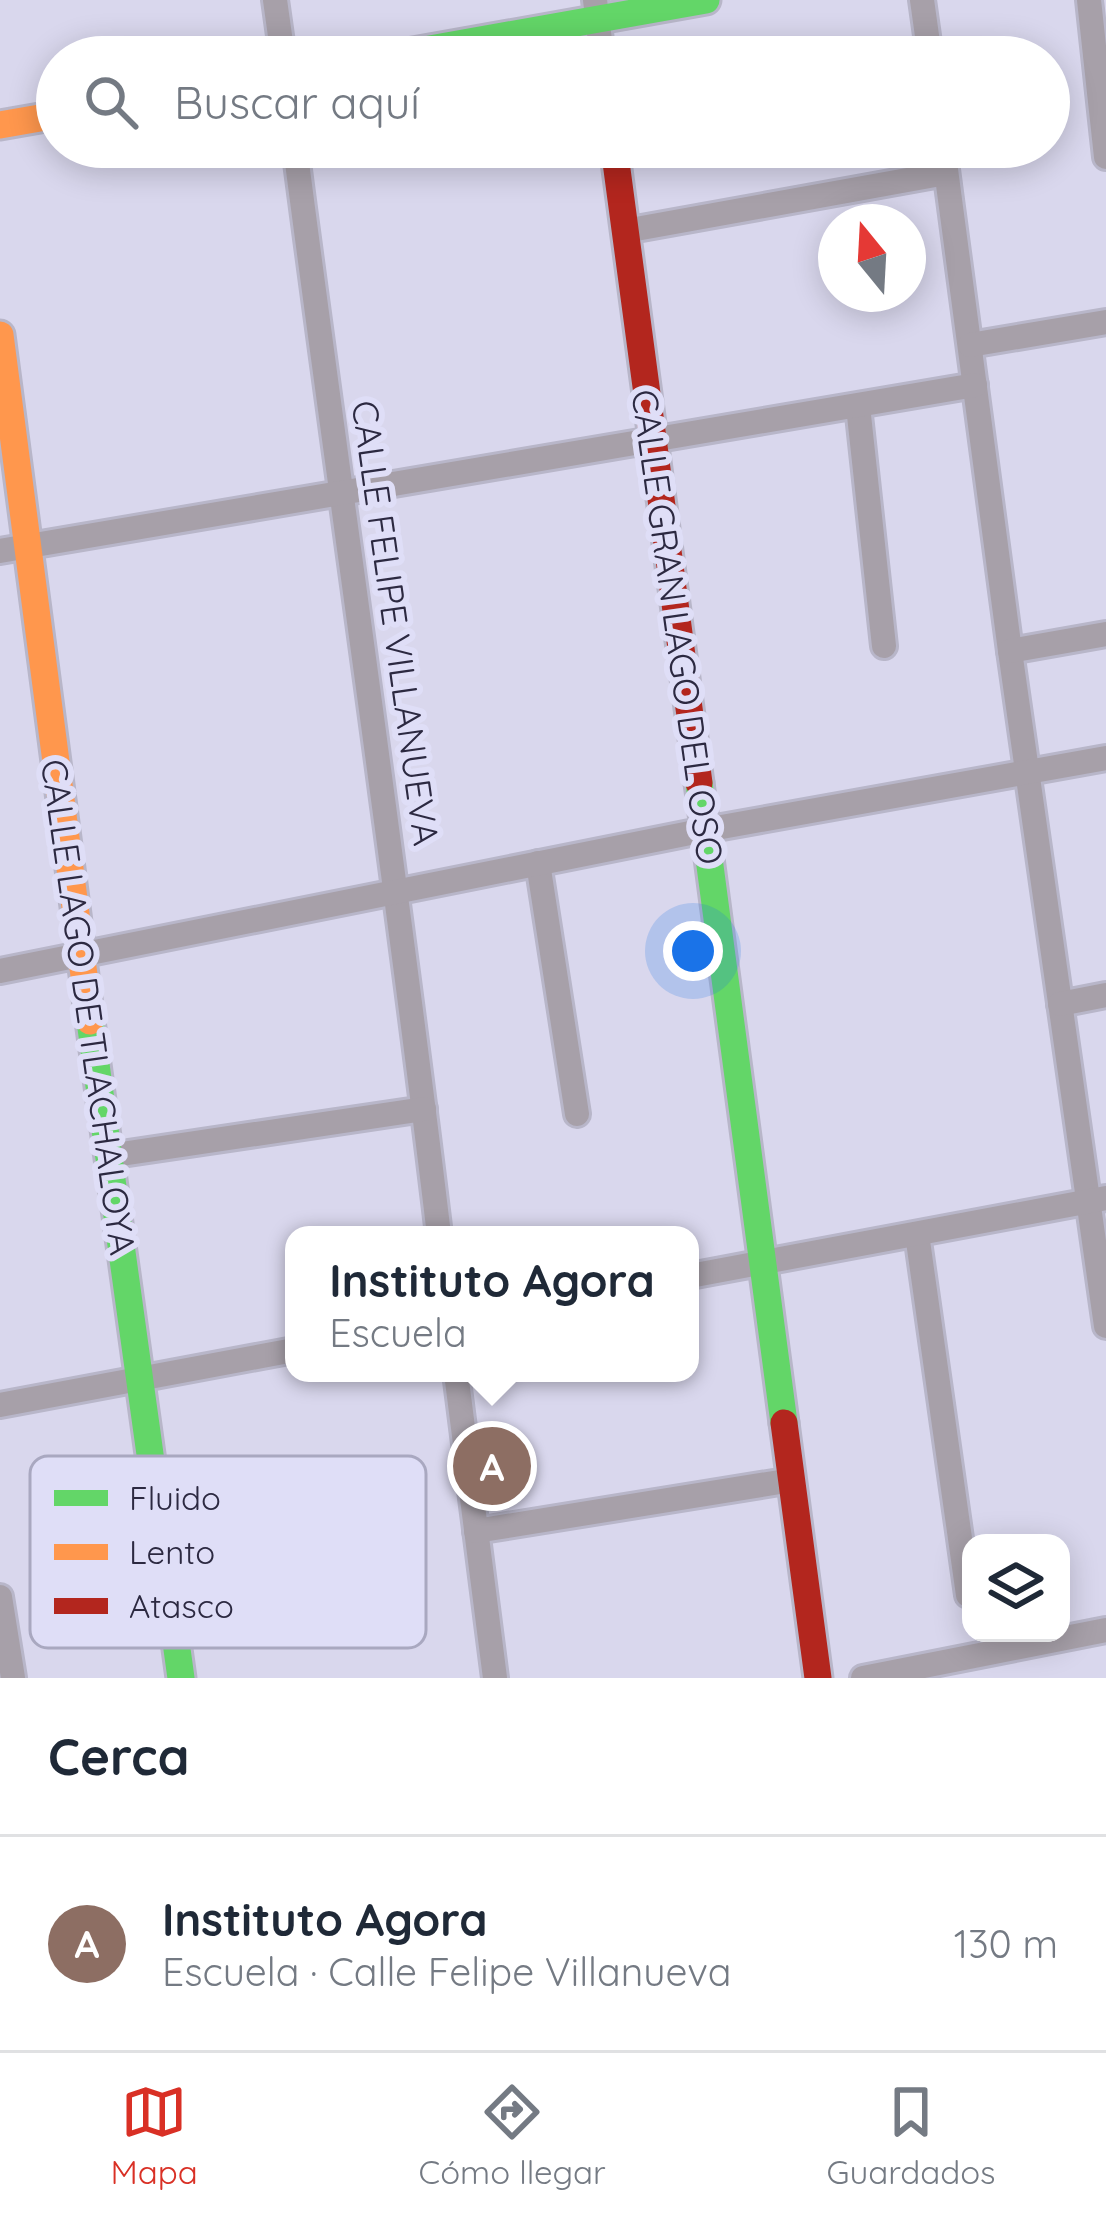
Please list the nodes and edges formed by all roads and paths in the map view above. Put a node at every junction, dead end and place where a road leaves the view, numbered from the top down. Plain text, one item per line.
1 (275, 0) edge
2 (706, 0) edge
3 (922, 0) edge
4 (1089, 0) edge
5 (596, 10) edge
6 (280, 36) edge
7 (479, 36) edge
8 (927, 36) edge
9 (36, 119) edge
10 (0, 125) edge
11 (1106, 157) edge
12 (298, 168) edge
13 (617, 168) edge
14 (945, 168) edge
15 (946, 173) junction
16 (626, 231) junction
17 (1106, 322) edge
18 (0, 336) edge
19 (970, 345) junction
20 (975, 385) junction
21 (858, 406) junction
22 (653, 439) junction
23 (340, 492) junction
24 (14, 549) edge
25 (1106, 634) edge
26 (884, 646) dead end
27 (1010, 651) junction
28 (1106, 758) edge
29 (1027, 772) junction
30 (705, 830) junction
31 (538, 863) junction
32 (397, 891) junction
33 (81, 955) junction
34 (0, 971) edge
35 (1106, 995) edge
36 (1060, 1004) junction
37 (424, 1108) junction
38 (577, 1114) dead end
39 (108, 1156) junction
40 (1096, 1200) edge
41 (438, 1226) edge
42 (917, 1234) junction
43 (763, 1262) junction
44 (699, 1274) edge
45 (1106, 1326) edge
46 (285, 1352) edge
47 (138, 1378) junction
48 (456, 1382) edge
49 (0, 1405) edge
50 (150, 1456) edge
51 (792, 1480) junction
52 (476, 1531) junction
53 (962, 1552) edge
54 (0, 1597) edge
55 (1106, 1630) edge
56 (177, 1648) edge
57 (13, 1678) edge
58 (181, 1678) edge
59 (495, 1678) edge
60 (818, 1678) edge
61 (863, 1678) edge

1 - 6 street
2 - 5 street
3 - 8 street
4 - 11 street
5 - 7 street
9 - 10 street
12 - 23 street, CALLE FELIPE VILLANUEVA
13 - 16 street, CALLE GRAN LAGO DEL OSO
14 - 15 street
15 - 16 street
15 - 19 street
16 - 22 street, CALLE GRAN LAGO DEL OSO
17 - 19 street
18 - 24 street, CALLE LAGO DE TLACHALOYA
19 - 20 street
20 - 21 street
20 - 27 street
21 - 22 street
21 - 26 street
22 - 23 street
22 - 30 street, CALLE GRAN LAGO DEL OSO
23 - 24 street
23 - 32 street, CALLE FELIPE VILLANUEVA
24 - 33 street, CALLE LAGO DE TLACHALOYA
25 - 27 street
27 - 29 street
28 - 29 street
29 - 30 street
29 - 36 street
30 - 31 street
30 - 43 street, CALLE GRAN LAGO DEL OSO
31 - 32 street
31 - 38 street
32 - 33 street
32 - 37 street, CALLE FELIPE VILLANUEVA
33 - 34 street
33 - 39 street, CALLE LAGO DE TLACHALOYA
35 - 36 street
36 - 40 street
37 - 39 street
37 - 41 street, CALLE FELIPE VILLANUEVA
39 - 47 street, CALLE LAGO DE TLACHALOYA
40 - 42 street
40 - 45 street
42 - 43 street
42 - 53 street
43 - 44 street
43 - 51 street, CALLE GRAN LAGO DEL OSO
46 - 47 street
47 - 49 street
47 - 50 street, CALLE LAGO DE TLACHALOYA
48 - 52 street
51 - 52 street
51 - 60 street, CALLE GRAN LAGO DEL OSO
52 - 59 street
54 - 57 street
55 - 61 street
56 - 58 street, CALLE LAGO DE TLACHALOYA

